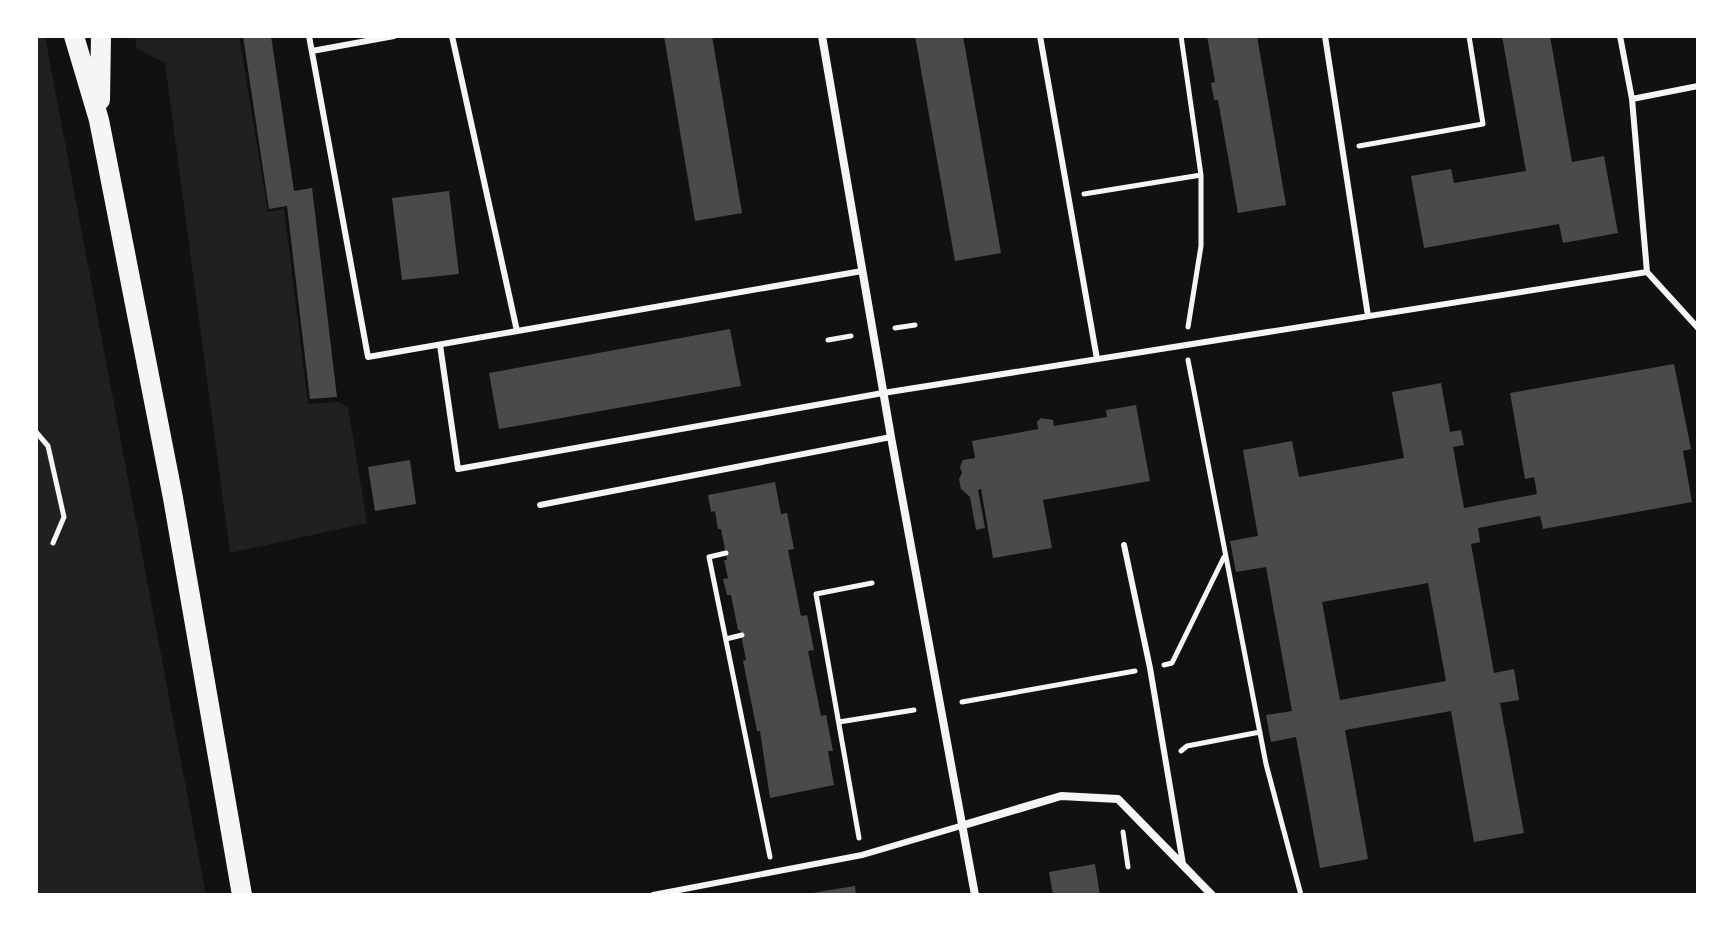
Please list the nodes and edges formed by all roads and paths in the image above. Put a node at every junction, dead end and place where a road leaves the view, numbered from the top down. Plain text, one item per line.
1 (74, 36) edge
2 (101, 36) edge
3 (309, 36) edge
4 (394, 36) edge
5 (452, 36) edge
6 (822, 36) edge
7 (1040, 36) edge
8 (1181, 36) edge
9 (1325, 36) edge
10 (1469, 36) edge
11 (1620, 36) edge
12 (312, 51) junction
13 (1698, 86) edge
14 (1632, 99) junction
15 (99, 120) junction
16 (1342, 149) junction
17 (1201, 175) junction
18 (1068, 197) junction
19 (862, 271) junction
20 (1647, 272) junction
21 (1368, 316) junction
22 (915, 325) dead end
23 (895, 328) dead end
24 (1698, 328) edge
25 (517, 331) junction
26 (851, 336) dead end
27 (828, 340) dead end
28 (440, 345) junction
29 (1185, 345) junction
30 (1097, 359) junction
31 (883, 393) junction
32 (36, 432) edge
33 (891, 437) junction
34 (540, 505) dead end
35 (53, 543) dead end
36 (1124, 545) dead end
37 (726, 553) dead end
38 (1225, 556) junction
39 (872, 583) dead end
40 (742, 635) dead end
41 (726, 639) junction
42 (1150, 668) junction
43 (962, 702) dead end
44 (914, 710) dead end
45 (839, 722) junction
46 (1260, 732) junction
47 (1166, 766) junction
48 (964, 825) junction
49 (862, 855) junction
50 (1183, 866) junction
51 (773, 872) junction
52 (242, 895) edge
53 (653, 895) edge
54 (975, 895) edge
55 (1212, 895) edge
56 (1301, 895) edge

1 - 15 main road
2 - 15 main road
3 - 12 lane
4 - 12 lane
5 - 25 lane
6 - 19 street
7 - 18 lane
8 - 17 path
9 - 16 lane
10 - 16 path
11 - 14 lane
12 - 28 lane
13 - 14 lane
14 - 20 lane
15 - 52 main road
16 - 21 lane
17 - 18 path
17 - 29 path
18 - 30 lane
19 - 25 lane
19 - 31 street
20 - 21 lane
20 - 24 lane
21 - 29 lane
22 - 23 path
25 - 28 lane
26 - 27 path
28 - 31 lane
29 - 30 lane
29 - 38 path
30 - 31 lane
31 - 33 street
32 - 35 path
33 - 34 lane
33 - 48 street
36 - 42 lane
37 - 41 path
38 - 42 path
38 - 46 path
39 - 45 path
40 - 41 path
41 - 51 path
42 - 43 path
42 - 47 lane
44 - 45 path
45 - 49 path
46 - 47 path
46 - 56 path
47 - 50 lane
48 - 49 lane
48 - 50 street
48 - 54 street
49 - 51 lane
50 - 55 street
51 - 53 lane

